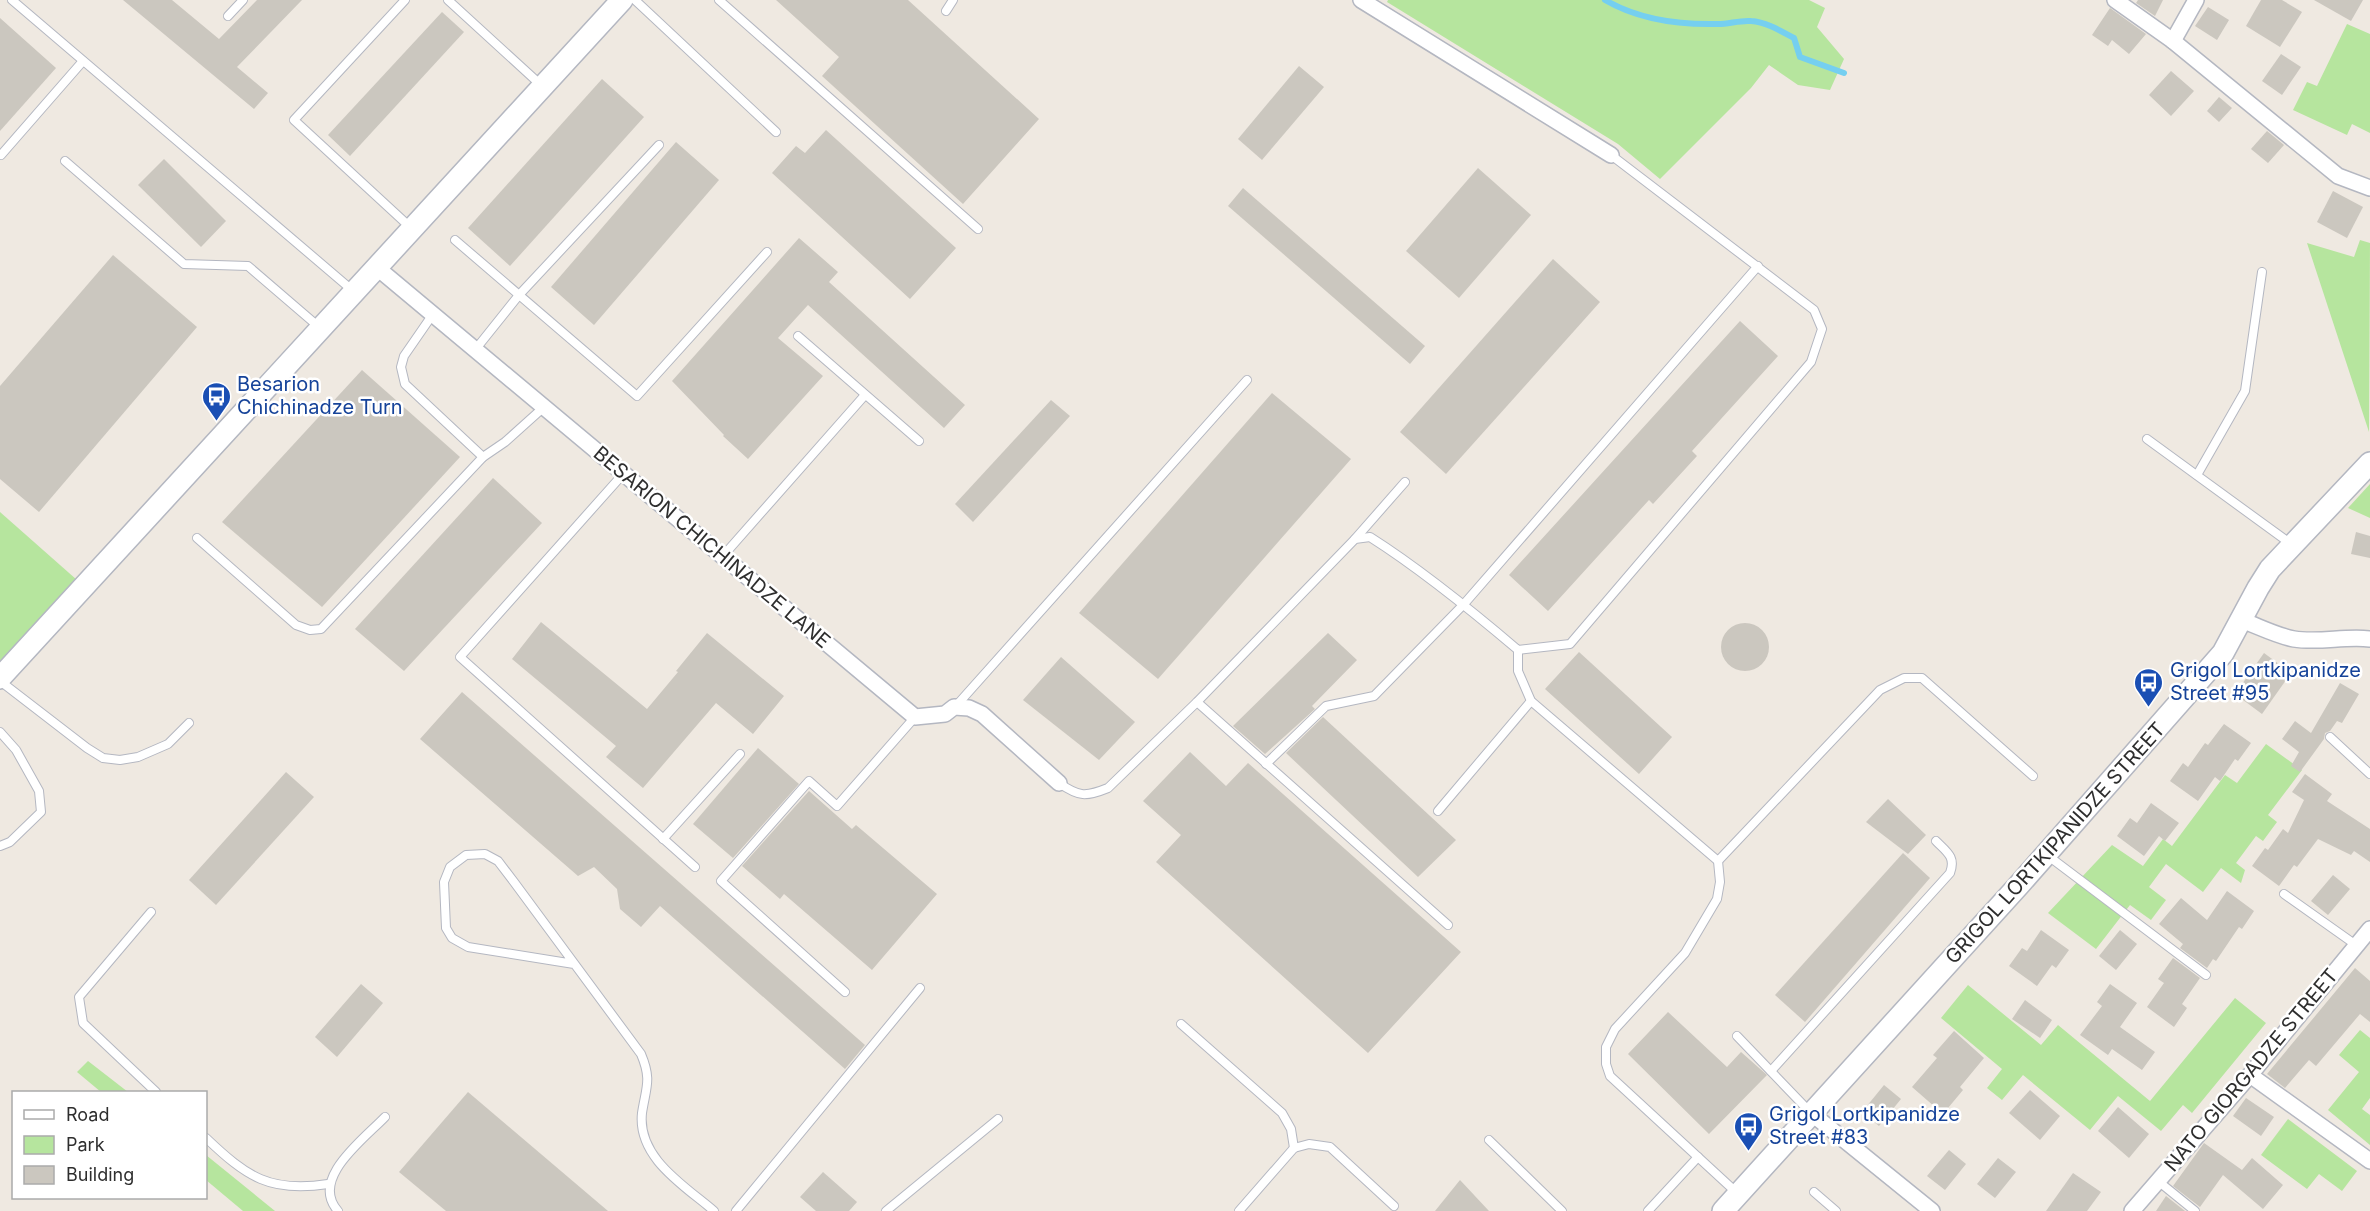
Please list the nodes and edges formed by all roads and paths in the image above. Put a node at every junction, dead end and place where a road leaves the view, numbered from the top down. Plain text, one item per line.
1 (12, 0) edge
2 (243, 0) edge
3 (405, 0) edge
4 (448, 0) edge
5 (622, 0) edge
6 (635, 0) edge
7 (719, 0) edge
8 (952, 0) edge
9 (1361, 0) edge
10 (2115, 0) edge
11 (2196, 0) edge
12 (946, 11) dead end
13 (228, 16) dead end
14 (2173, 41) junction
15 (83, 61) junction
16 (542, 86) junction
17 (776, 132) dead end
18 (659, 145) dead end
19 (1, 155) edge
20 (1611, 155) joint
21 (65, 161) dead end
22 (2370, 188) edge
23 (411, 228) junction
24 (978, 229) dead end
25 (455, 240) dead end
26 (767, 252) dead end
27 (375, 266) junction
28 (1758, 266) junction
29 (2262, 272) dead end
30 (353, 291) junction
31 (519, 295) junction
32 (432, 314) junction
33 (320, 328) junction
34 (798, 336) dead end
35 (475, 350) junction
36 (1247, 380) dead end
37 (865, 395) junction
38 (544, 407) junction
39 (2147, 439) dead end
40 (919, 441) dead end
41 (483, 457) junction
42 (2370, 463) edge
43 (624, 473) junction
44 (2197, 475) junction
45 (1405, 482) dead end
46 (197, 538) dead end
47 (1355, 540) junction
48 (2293, 545) junction
49 (723, 556) junction
50 (1464, 604) junction
51 (2241, 620) junction
52 (2370, 639) edge
53 (1518, 650) junction
54 (0, 679) edge
55 (1531, 701) junction
56 (1197, 702) junction
57 (954, 707) junction
58 (915, 717) junction
59 (189, 723) dead end
60 (0, 732) edge
61 (2330, 737) dead end
62 (740, 754) dead end
63 (1266, 764) junction
64 (2370, 774) edge
65 (2033, 776) dead end
66 (1059, 783) joint
67 (1438, 811) dead end
68 (663, 839) junction
69 (1936, 841) dead end
70 (0, 846) edge
71 (2046, 854) junction
72 (1718, 861) junction
73 (695, 867) dead end
74 (2284, 894) dead end
75 (151, 912) dead end
76 (1448, 925) dead end
77 (2370, 929) edge
78 (2356, 945) junction
79 (574, 964) junction
80 (2206, 975) dead end
81 (920, 988) dead end
82 (845, 992) dead end
83 (1181, 1024) dead end
84 (1737, 1035) dead end
85 (1771, 1071) junction
86 (2250, 1076) junction
87 (155, 1091) edge
88 (1811, 1113) junction
89 (385, 1117) dead end
90 (998, 1119) dead end
91 (207, 1139) edge
92 (1489, 1140) dead end
93 (1294, 1148) junction
94 (1698, 1157) junction
95 (2370, 1161) edge
96 (2158, 1181) junction
97 (328, 1184) junction
98 (1814, 1192) dead end
99 (1738, 1194) junction
100 (1394, 1206) dead end
101 (338, 1211) edge
102 (714, 1211) edge
103 (736, 1211) edge
104 (886, 1211) edge
105 (1239, 1211) edge
106 (1562, 1211) edge
107 (1648, 1211) edge
108 (1723, 1211) edge
109 (1836, 1211) edge
110 (1932, 1211) edge
111 (2132, 1211) edge
112 (2195, 1211) edge

1 - 15 lane
2 - 13 lane
3 - 23 lane
4 - 16 lane
5 - 16 street
6 - 17 lane
7 - 24 lane
8 - 12 lane
9 - 20 street
10 - 14 street
11 - 14 street
14 - 22 street
15 - 19 lane
15 - 30 lane
16 - 23 street
18 - 31 lane
20 - 28 lane
21 - 33 lane
23 - 27 street
25 - 31 lane
26 - 31 lane
27 - 30 street
27 - 32 street, BESARION CHICHINADZE LANE
28 - 50 lane
28 - 53 lane
29 - 44 lane
30 - 33 street
31 - 35 lane
32 - 35 street, BESARION CHICHINADZE LANE
32 - 41 lane
33 - 54 street
34 - 37 lane
35 - 38 street, BESARION CHICHINADZE LANE
36 - 57 lane
37 - 40 lane
37 - 49 lane
38 - 41 lane
38 - 43 street, BESARION CHICHINADZE LANE
39 - 44 lane
41 - 46 lane
42 - 48 street, GRIGOL LORTKIPANIDZE STREET
43 - 49 street, BESARION CHICHINADZE LANE
43 - 68 lane
44 - 48 lane
45 - 47 lane
47 - 50 lane
47 - 56 lane
48 - 51 street, GRIGOL LORTKIPANIDZE STREET
49 - 58 street, BESARION CHICHINADZE LANE
50 - 53 lane
50 - 63 lane
51 - 52 street
51 - 71 street, GRIGOL LORTKIPANIDZE STREET
53 - 55 lane
54 - 59 lane
55 - 67 lane
55 - 72 lane
56 - 63 lane
56 - 66 lane
57 - 58 street
57 - 66 street
58 - 82 lane
60 - 70 lane
61 - 64 lane
62 - 68 lane
63 - 76 lane
65 - 72 lane
68 - 73 lane
69 - 85 lane
71 - 80 lane
71 - 88 street, GRIGOL LORTKIPANIDZE STREET
72 - 94 lane
74 - 78 lane
75 - 87 lane
77 - 78 street, NATO GIORGADZE STREET
78 - 86 street, NATO GIORGADZE STREET
79 - 79 lane
79 - 102 lane
81 - 103 lane
83 - 93 lane
84 - 85 lane
85 - 88 lane
86 - 95 street
86 - 96 street, NATO GIORGADZE STREET
88 - 99 street, GRIGOL LORTKIPANIDZE STREET
88 - 110 street
89 - 97 lane
90 - 104 lane
91 - 97 lane
92 - 106 lane
93 - 100 lane
93 - 105 lane
94 - 99 lane
94 - 107 lane
96 - 111 street, NATO GIORGADZE STREET
96 - 112 lane
97 - 101 lane
98 - 109 lane
99 - 108 street, GRIGOL LORTKIPANIDZE STREET

